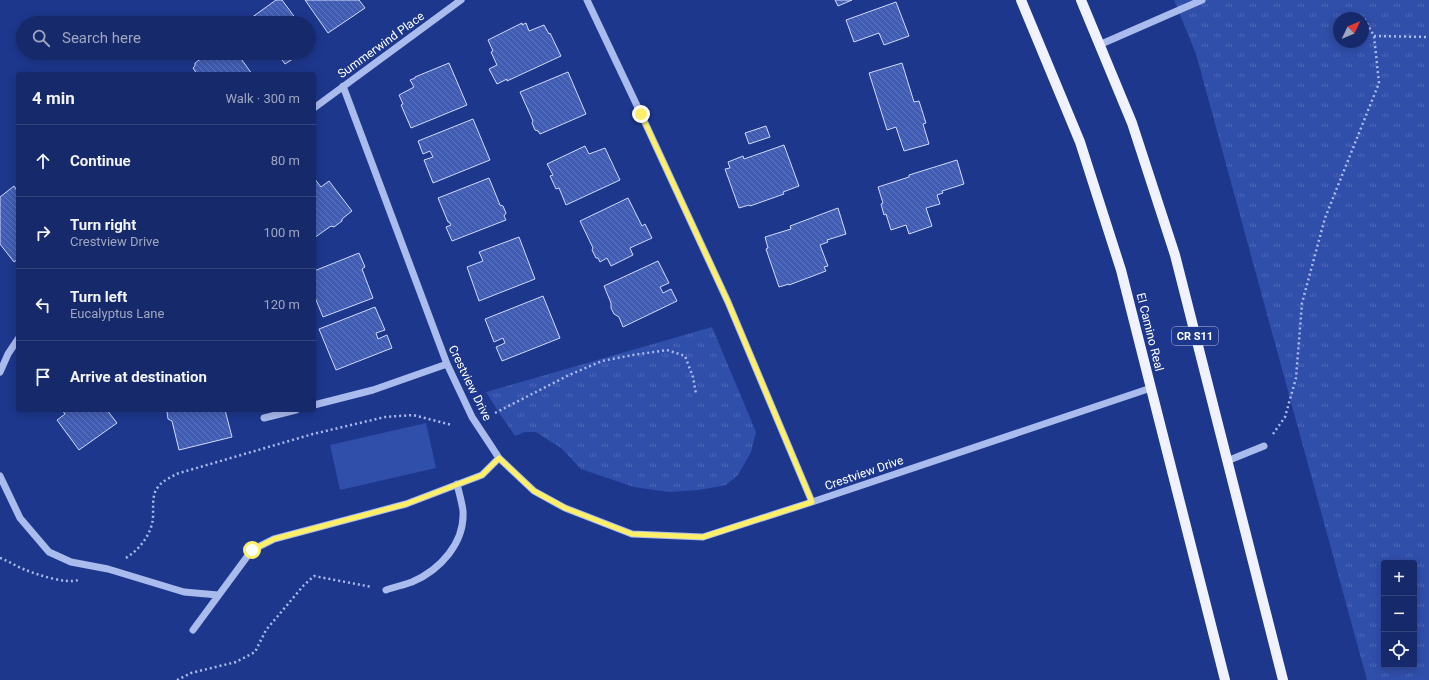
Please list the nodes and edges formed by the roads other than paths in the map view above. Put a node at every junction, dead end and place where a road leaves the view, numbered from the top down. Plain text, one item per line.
1 (461, 0) edge
2 (587, 0) edge
3 (1021, 0) edge
4 (1080, 0) edge
5 (1202, 0) edge
6 (1099, 45) junction
7 (343, 86) junction
8 (316, 106) edge
9 (16, 342) edge
10 (447, 364) junction
11 (0, 372) edge
12 (1151, 388) junction
13 (316, 404) edge
14 (288, 412) edge
15 (264, 418) dead end
16 (1264, 446) road end
17 (499, 458) junction
18 (1226, 461) junction
19 (0, 476) edge
20 (457, 484) junction
21 (812, 502) junction
22 (386, 590) road end
23 (218, 595) junction
24 (193, 630) dead end
25 (1226, 680) edge
26 (1283, 680) edge

1 - 7 street, Summerwind Place
2 - 21 street
3 - 12 main road, El Camino Real
4 - 6 main road, CR S11
5 - 6 street
6 - 18 main road, CR S11
7 - 8 street, Summerwind Place
7 - 10 street, Crestview Drive
9 - 11 street
10 - 13 street
10 - 17 street, Crestview Drive
12 - 21 street, Crestview Drive
12 - 25 main road, El Camino Real
14 - 15 street
16 - 18 street
17 - 20 street
17 - 21 street, Crestview Drive
18 - 26 main road, CR S11
19 - 23 street
20 - 22 street
20 - 23 street
23 - 24 street

